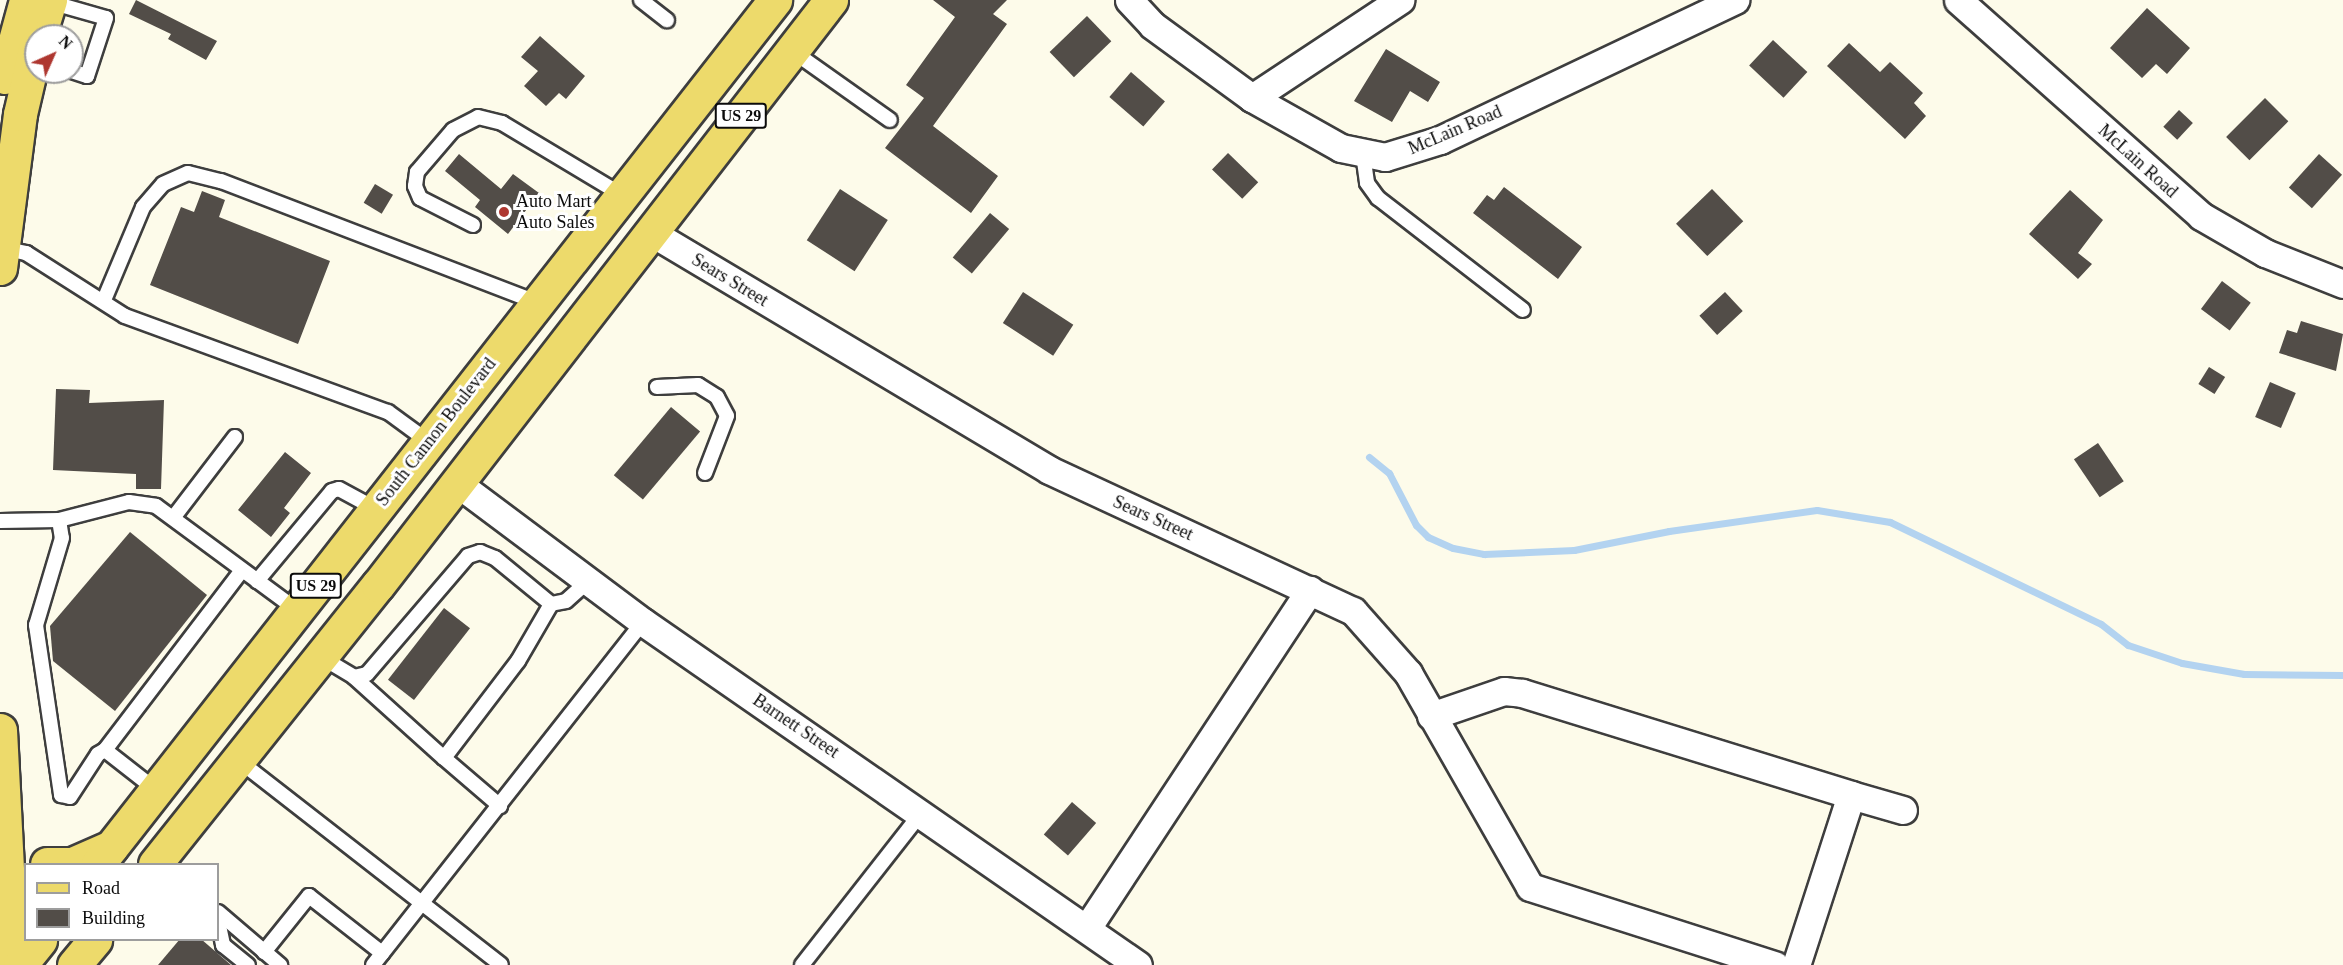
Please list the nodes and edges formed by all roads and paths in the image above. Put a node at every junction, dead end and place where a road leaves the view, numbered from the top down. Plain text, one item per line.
1 (43, 0) edge
2 (641, 0) edge
3 (775, 0) edge
4 (831, 0) edge
5 (1129, 0) edge
6 (1400, 0) edge
7 (1735, 0) edge
8 (1958, 0) edge
9 (667, 20) dead end
10 (40, 24) edge
11 (791, 50) junction
12 (84, 75) edge
13 (30, 84) edge
14 (1252, 98) junction
15 (0, 103) edge
16 (890, 120) dead end
17 (1363, 154) junction
18 (622, 195) junction
19 (473, 225) dead end
20 (652, 233) junction
21 (1, 258) edge
22 (2342, 280) edge
23 (104, 300) junction
24 (538, 303) junction
25 (1523, 310) dead end
26 (518, 328) junction
27 (657, 387) dead end
28 (235, 437) dead end
29 (429, 442) junction
30 (705, 473) dead end
31 (457, 483) junction
32 (376, 509) junction
33 (173, 518) junction
34 (59, 520) junction
35 (0, 521) edge
36 (242, 570) junction
37 (588, 580) junction
38 (258, 581) junction
39 (1310, 590) junction
40 (551, 604) junction
41 (297, 610) junction
42 (643, 622) junction
43 (321, 657) junction
44 (354, 677) junction
45 (1431, 716) junction
46 (0, 730) edge
47 (105, 750) junction
48 (444, 758) junction
49 (238, 760) junction
50 (156, 790) junction
51 (1851, 795) junction
52 (500, 806) junction
53 (1904, 810) dead end
54 (921, 813) junction
55 (4, 830) junction
56 (105, 856) edge
57 (43, 863) edge
58 (76, 863) edge
59 (155, 863) edge
60 (423, 903) junction
61 (219, 913) edge
62 (219, 926) edge
63 (1088, 928) junction
64 (38, 941) edge
65 (264, 952) junction
66 (382, 953) junction
67 (12, 965) edge
68 (20, 965) edge
69 (248, 965) edge
70 (280, 965) edge
71 (373, 965) edge
72 (501, 965) edge
73 (802, 965) edge
74 (1138, 965) edge
75 (1775, 965) edge
76 (1796, 965) edge

1 - 10 main road
1 - 12 lane
1 - 15 main road
2 - 9 lane
3 - 18 main road, South Cannon Boulevard / US 29
4 - 11 main road, US 29
5 - 14 street, McLain Road
6 - 14 street
7 - 17 street, McLain Road
8 - 22 street, McLain Road
11 - 16 lane
11 - 20 main road, US 29
13 - 21 main road
14 - 17 street, McLain Road
17 - 25 lane
18 - 19 lane
18 - 24 main road, South Cannon Boulevard / US 29
20 - 31 main road, US 29
20 - 39 street, Sears Street
21 - 23 lane
23 - 24 lane
23 - 29 lane
24 - 26 main road, South Cannon Boulevard / US 29
26 - 29 main road, South Cannon Boulevard / US 29
26 - 31 main road, US 29
27 - 30 lane
28 - 33 lane
29 - 32 main road, South Cannon Boulevard / US 29
31 - 37 street, Barnett Street
31 - 43 main road, US 29
32 - 38 lane
32 - 41 main road, South Cannon Boulevard / US 29
33 - 34 lane
33 - 36 lane
34 - 35 lane
34 - 47 lane
36 - 38 lane
36 - 47 lane
37 - 40 lane
37 - 42 street, Barnett Street
38 - 41 lane
39 - 45 street, Sears Street
39 - 63 street
40 - 44 lane
40 - 48 lane
41 - 50 main road, South Cannon Boulevard / US 29
42 - 52 lane
42 - 54 street, Barnett Street
43 - 44 lane
43 - 49 main road, US 29
44 - 48 lane
45 - 51 street
45 - 75 street, Sears Street
46 - 55 main road
47 - 50 lane
48 - 52 lane
49 - 59 main road, US 29
49 - 60 lane
50 - 56 main road, South Cannon Boulevard / US 29
51 - 53 street
51 - 76 street
52 - 60 lane
54 - 63 street, Barnett Street
54 - 73 lane
55 - 57 main road
55 - 67 main road
56 - 58 main road
60 - 66 lane
60 - 72 lane
61 - 65 lane
62 - 69 lane
63 - 74 street, Barnett Street
64 - 68 main road
65 - 66 lane
65 - 70 lane
66 - 71 lane

